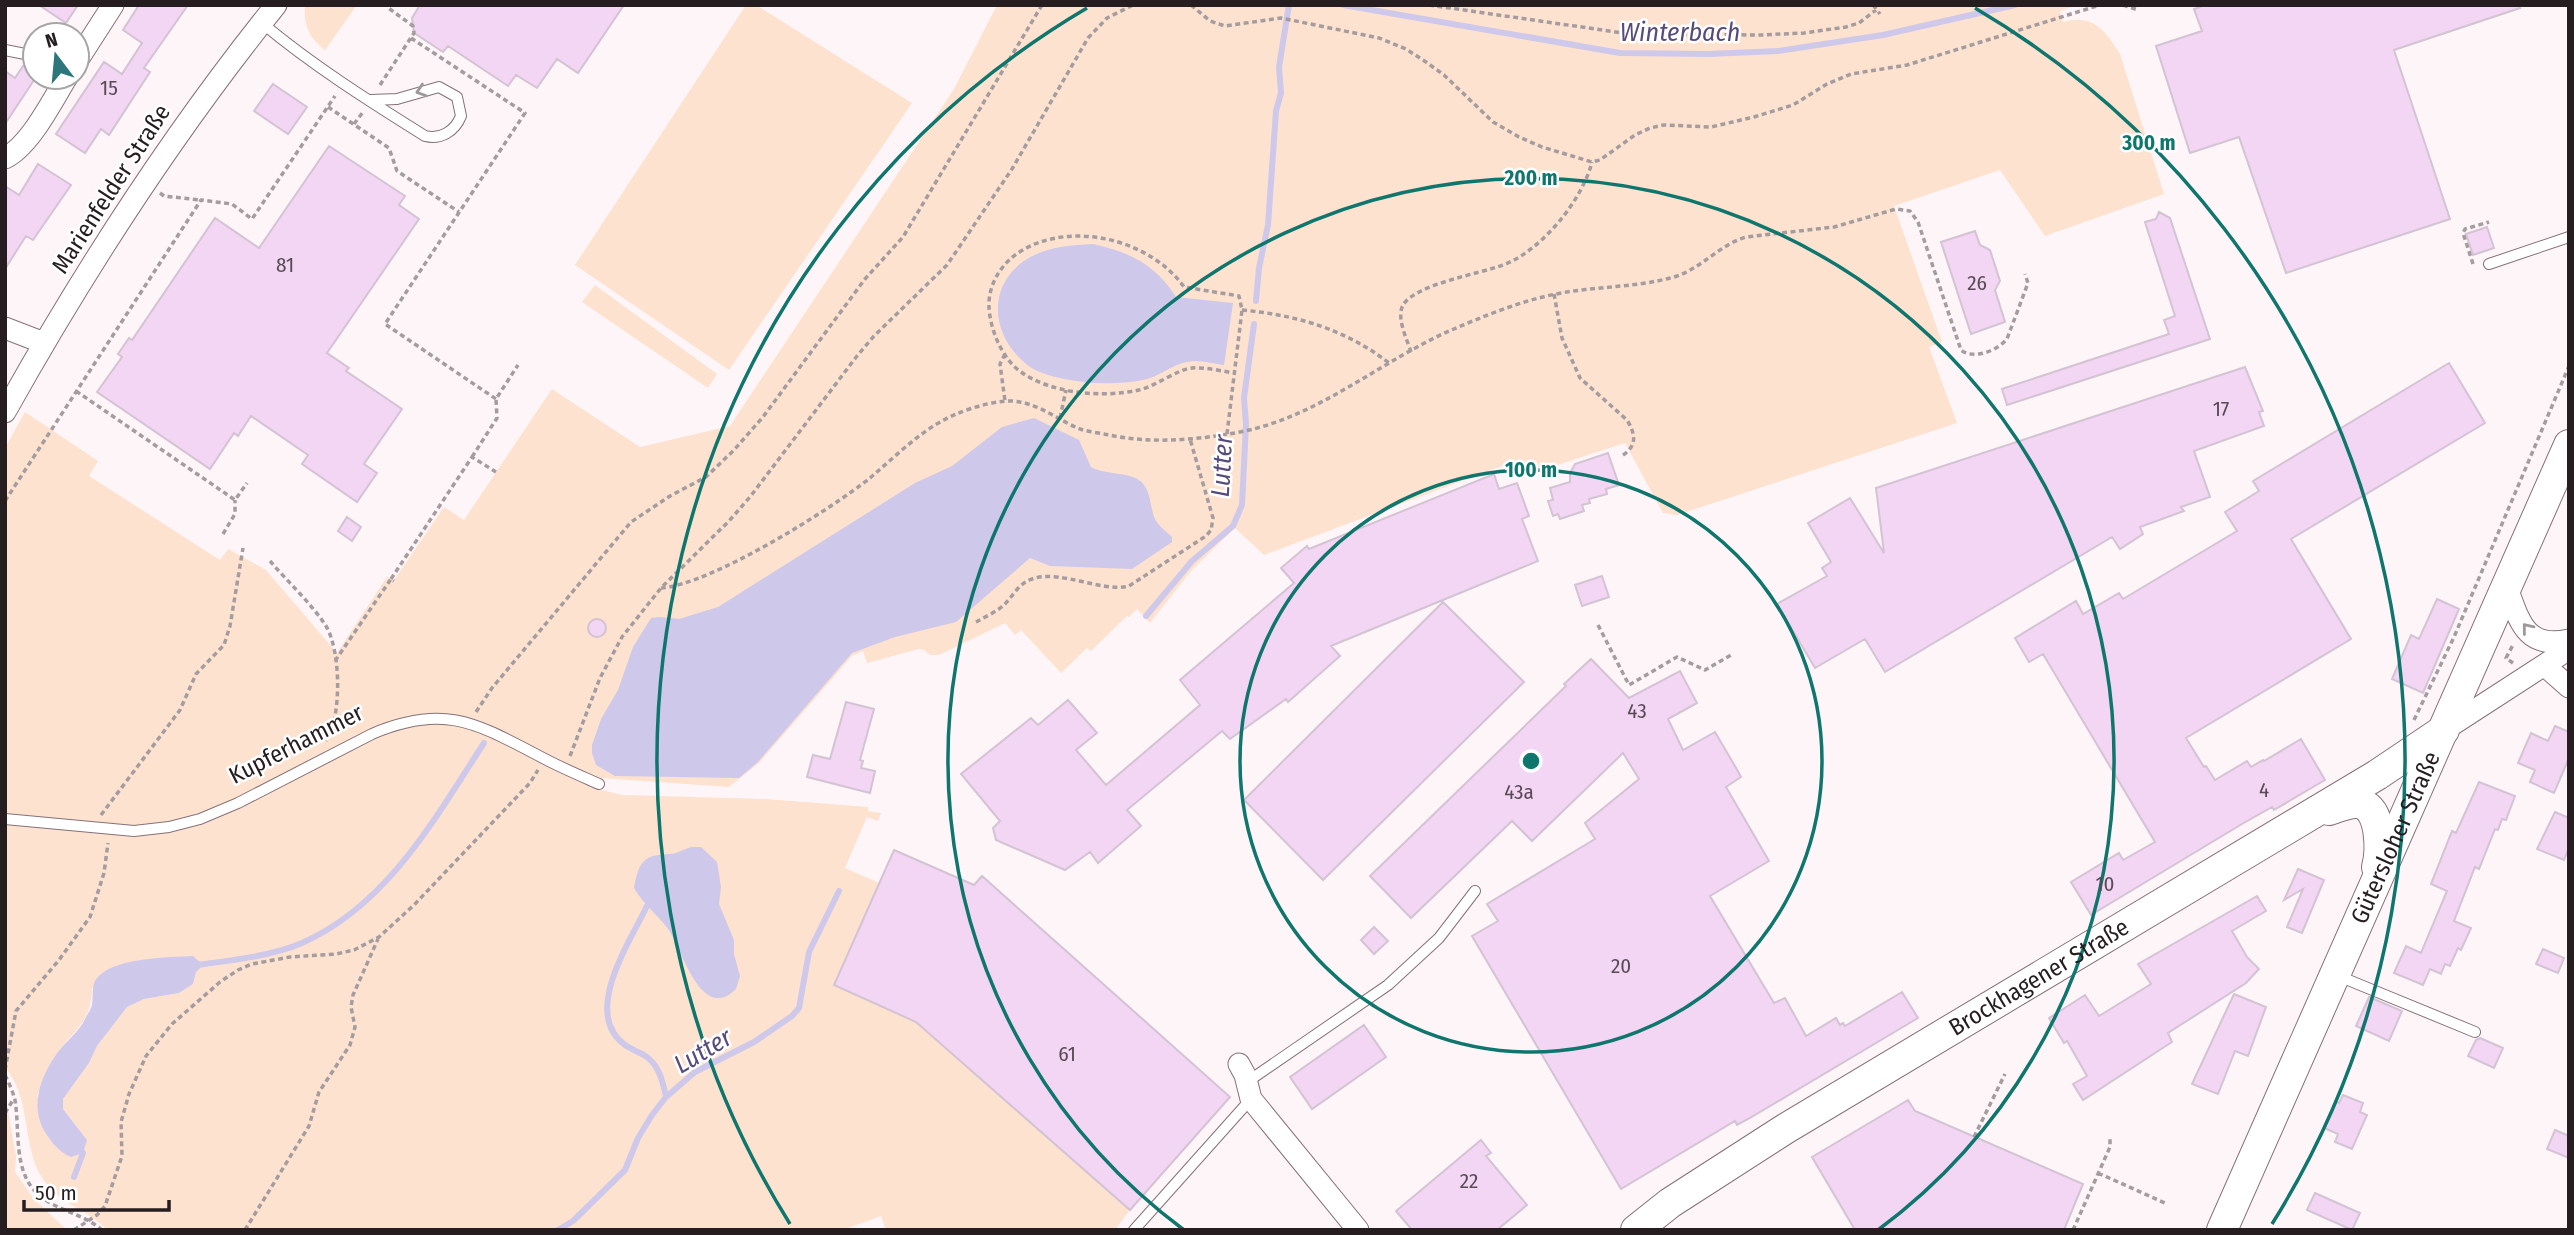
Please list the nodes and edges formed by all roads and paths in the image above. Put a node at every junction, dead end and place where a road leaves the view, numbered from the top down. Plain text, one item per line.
1 (113, 5) edge
2 (276, 5) edge
3 (1042, 5) edge
4 (1133, 5) edge
5 (1191, 5) edge
6 (1429, 5) edge
7 (2100, 5) edge
8 (2123, 5) edge
9 (387, 7) dead end
10 (1875, 7) edge
11 (2138, 10) dead end
12 (1880, 14) dead end
13 (262, 23) junction
14 (411, 38) junction
15 (91, 39) edge
16 (344, 82) junction
17 (58, 91) edge
18 (370, 100) junction
19 (328, 107) junction
20 (354, 124) junction
21 (5, 159) edge
22 (1592, 162) junction
23 (144, 181) junction
24 (201, 200) junction
25 (459, 212) junction
26 (2489, 222) dead end
27 (2569, 237) edge
28 (2489, 264) dead end
29 (2475, 268) dead end
30 (2025, 274) dead end
31 (1554, 294) junction
32 (1242, 310) junction
33 (5, 328) edge
34 (44, 343) junction
35 (1411, 352) junction
36 (1005, 354) junction
37 (1390, 364) junction
38 (518, 365) dead end
39 (2569, 366) edge
40 (1234, 373) junction
41 (1066, 390) junction
42 (76, 391) junction
43 (496, 399) junction
44 (1005, 401) junction
45 (5, 412) edge
46 (1060, 418) junction
47 (1227, 434) junction
48 (1190, 439) junction
49 (2569, 445) edge
50 (1623, 455) dead end
51 (472, 457) junction
52 (496, 472) dead end
53 (247, 483) dead end
54 (235, 500) junction
55 (5, 501) edge
56 (223, 534) dead end
57 (243, 548) dead end
58 (270, 561) dead end
59 (2506, 585) junction
60 (660, 589) junction
61 (976, 622) dead end
62 (1598, 625) dead end
63 (2569, 640) edge
64 (2514, 643) dead end
65 (2569, 649) edge
66 (1733, 654) dead end
67 (335, 661) junction
68 (2513, 663) dead end
69 (2544, 665) junction
70 (2569, 687) edge
71 (470, 723) junction
72 (2410, 726) dead end
73 (2444, 730) junction
74 (321, 760) junction
75 (545, 760) junction
76 (564, 768) junction
77 (599, 783) dead end
78 (2304, 817) junction
79 (5, 819) edge
80 (91, 828) junction
81 (109, 829) junction
82 (2373, 885) junction
83 (1475, 891) dead end
84 (379, 937) junction
85 (2333, 974) junction
86 (2475, 1032) dead end
87 (5, 1072) edge
88 (2006, 1074) dead end
89 (1245, 1082) junction
90 (14, 1098) junction
91 (5, 1113) edge
92 (1974, 1137) dead end
93 (2110, 1137) dead end
94 (2098, 1173) junction
95 (2165, 1203) dead end
96 (89, 1219) junction
97 (74, 1230) edge
98 (102, 1230) edge
99 (246, 1230) edge
100 (1134, 1230) edge
101 (1358, 1230) edge
102 (1636, 1230) edge
103 (2073, 1230) edge
104 (2222, 1230) edge

1 - 15 street
2 - 13 street, Marienfelder Straße
3 - 71 path
4 - 60 path
5 - 22 path
6 - 10 path
7 - 22 path
8 - 11 path
9 - 14 path
10 - 12 path
13 - 16 lane
13 - 23 street, Marienfelder Straße
14 - 18 path
14 - 25 path
16 - 18 lane
16 - 19 path
17 - 21 street
18 -> 18 lane
18 - 20 path
19 - 20 path
19 - 24 path
20 - 25 path
22 - 35 path
23 - 24 path
23 - 34 street, Marienfelder Straße
24 - 42 path
25 - 43 path
26 - 29 path
27 - 28 lane
30 - 31 path
31 - 35 path
31 - 50 path
32 - 36 path
32 - 37 path
32 - 40 path
33 - 34 street
34 - 45 street, Marienfelder Straße
35 - 37 path
36 - 41 path
36 - 44 path
37 - 47 path
38 - 43 path
39 - 72 path
40 - 41 path
40 - 47 path
41 - 46 path
42 - 54 path
42 - 55 path
43 - 51 path
44 - 46 path
44 - 60 path
46 - 48 path
47 - 48 path
48 - 61 path
49 - 59 main road, Gütersloher Straße
51 - 52 path
51 - 67 path
53 - 54 path
54 - 56 path
57 - 80 path
58 - 67 path
63 -> 59 street
59 - 73 main road, Gütersloher Straße
60 - 76 path
62 - 66 path
64 - 68 path
65 - 69 street
67 - 74 path
69 - 70 street
69 - 73 street
71 - 74 lane, Kupferhammer
71 - 75 lane, Kupferhammer
73 - 78 main road, Brockhagener Straße
73 - 82 main road, Gütersloher Straße
74 - 81 lane, Kupferhammer
75 - 76 lane, Kupferhammer
75 - 84 path
76 - 77 lane, Kupferhammer
78 - 82 main road
78 - 102 main road, Brockhagener Straße
79 - 80 lane, Kupferhammer
80 - 81 lane, Kupferhammer
81 - 87 path
82 - 85 main road, Gütersloher Straße
83 - 89 lane
84 - 96 path
84 - 99 path
85 - 86 lane
85 - 104 main road, Gütersloher Straße
87 - 90 path
88 - 92 path
89 - 100 lane
89 - 101 street
90 - 91 path
90 - 96 path
93 - 94 path
94 - 95 path
94 - 103 path
96 - 97 path
96 - 98 path

